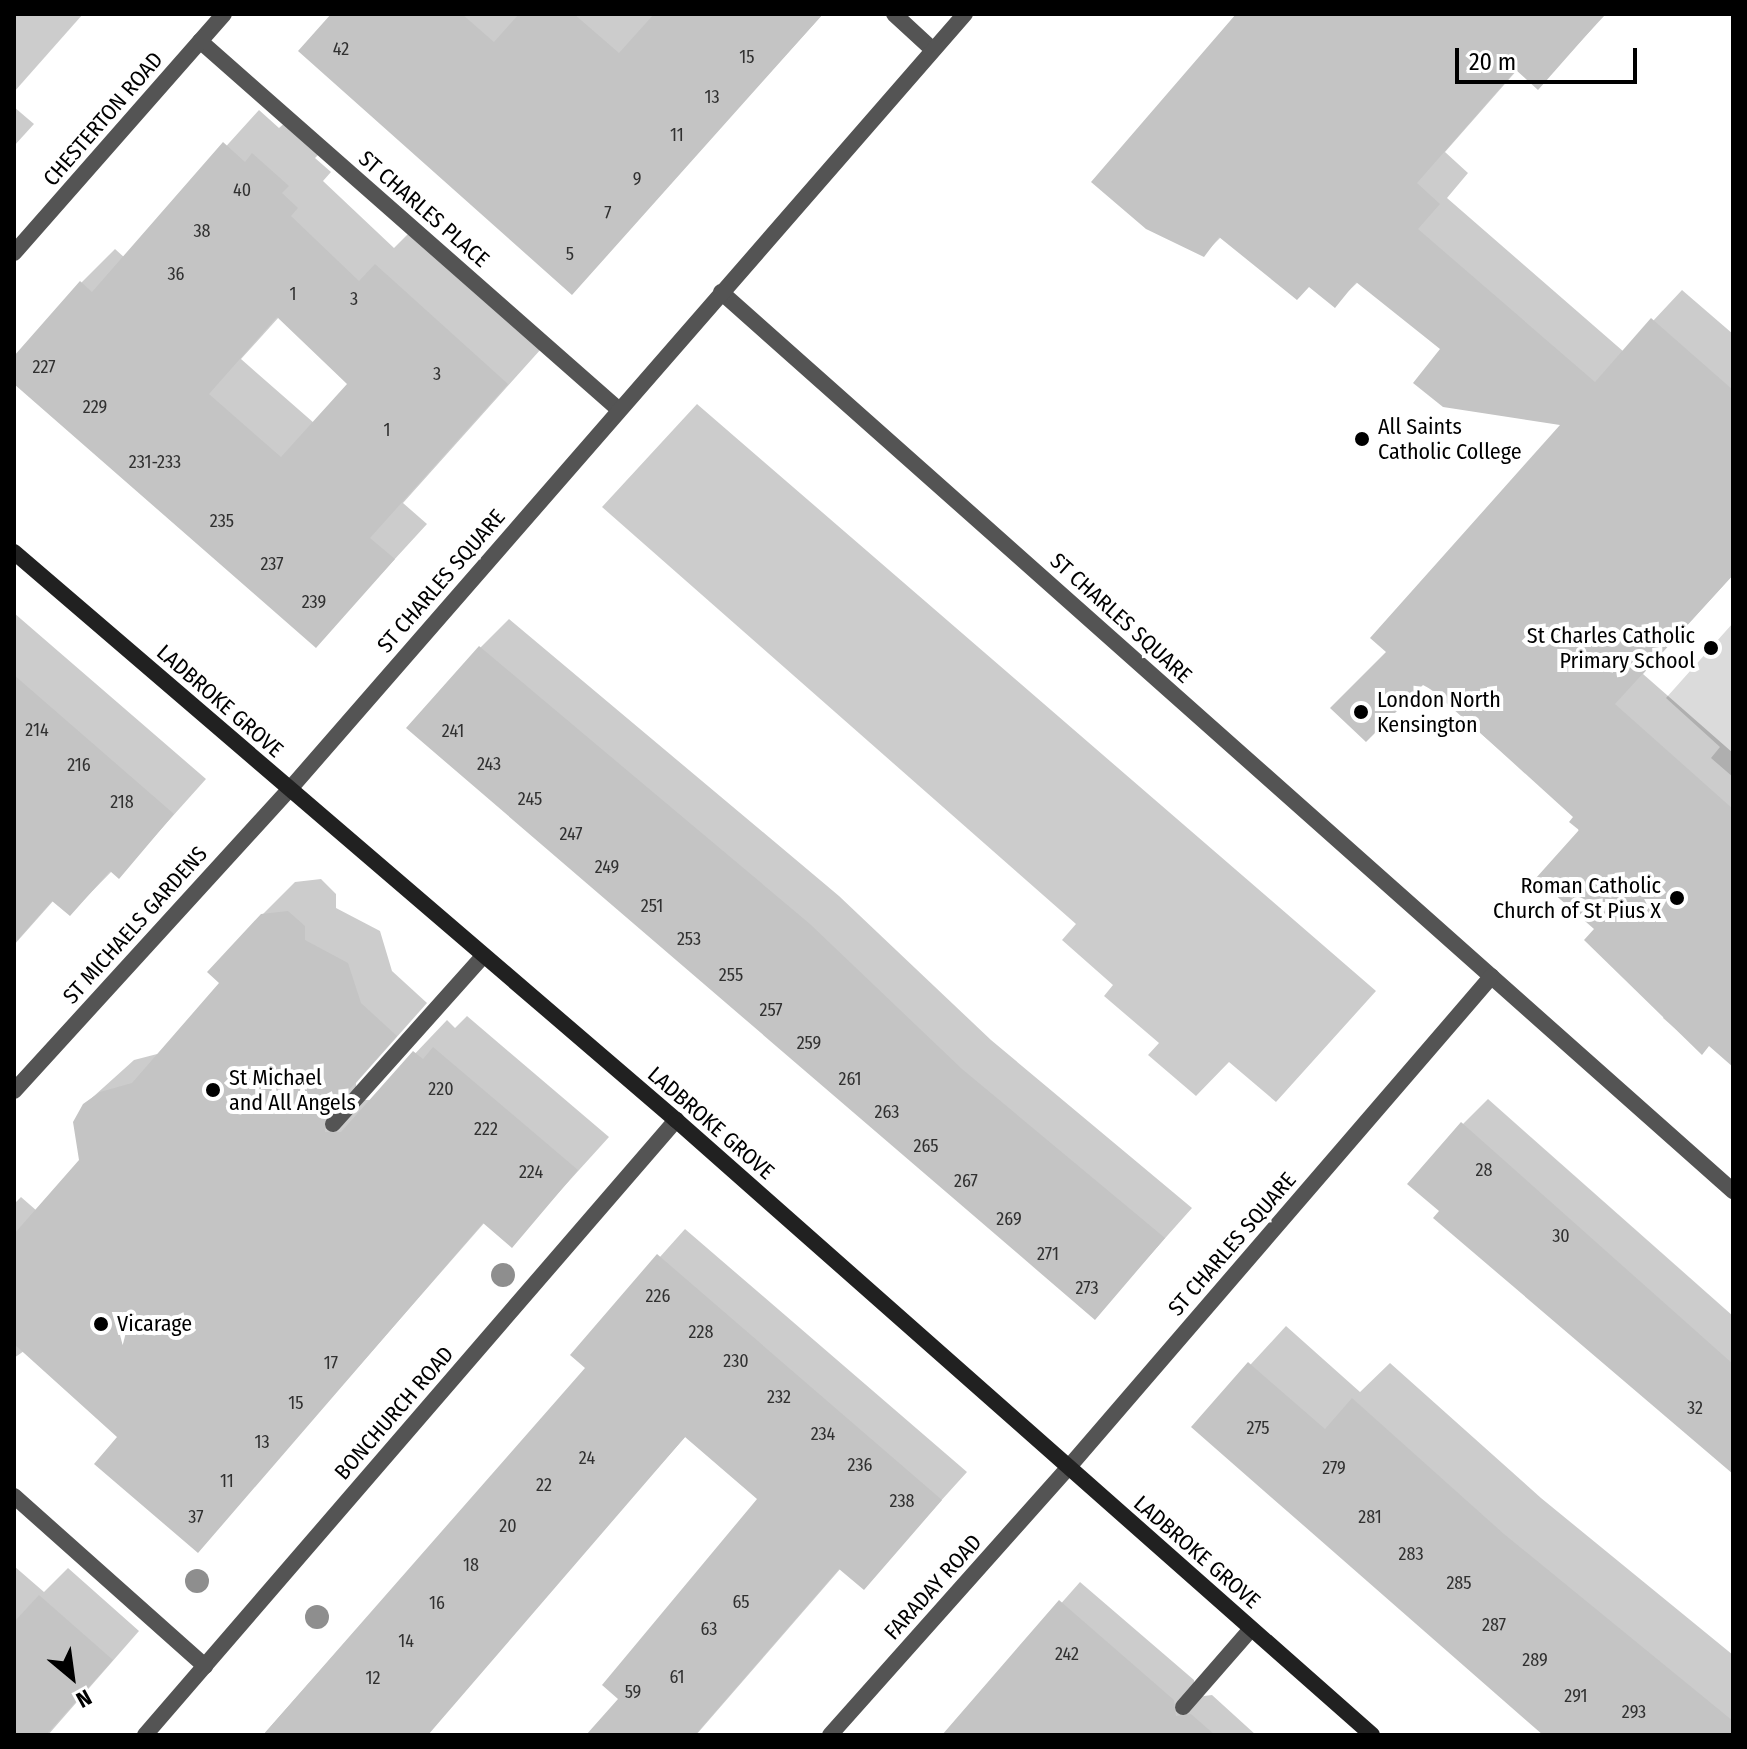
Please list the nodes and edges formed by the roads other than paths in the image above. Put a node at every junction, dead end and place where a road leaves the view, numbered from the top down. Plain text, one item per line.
1 (224, 14) edge
2 (894, 14) edge
3 (965, 14) edge
4 (200, 41) junction
5 (933, 50) junction
6 (14, 253) edge
7 (721, 292) junction
8 (618, 409) junction
9 (14, 552) edge
10 (289, 790) junction
11 (483, 956) junction
12 (1492, 976) junction
13 (14, 1091) edge
14 (676, 1120) junction
15 (333, 1124) dead end
16 (1733, 1191) edge
17 (1068, 1468) junction
18 (14, 1496) edge
19 (1251, 1629) junction
20 (205, 1666) junction
21 (1183, 1707) dead end
22 (145, 1735) edge
23 (830, 1735) edge
24 (1372, 1735) edge

1 - 4 street, CHESTERTON ROAD
2 - 5 street
3 - 5 street, ST CHARLES SQUARE
4 - 6 street, CHESTERTON ROAD
4 - 8 street, ST CHARLES PLACE
5 - 7 street, ST CHARLES SQUARE
7 - 8 street, ST CHARLES SQUARE
7 - 12 street, ST CHARLES SQUARE
8 - 10 street, ST CHARLES SQUARE
9 - 10 main road, LADBROKE GROVE
10 - 11 main road, LADBROKE GROVE
10 - 13 street, ST MICHAELS GARDENS
11 - 14 main road, LADBROKE GROVE
11 - 15 street
12 - 16 street, ST CHARLES SQUARE
12 - 17 street, ST CHARLES SQUARE
14 - 17 main road, LADBROKE GROVE
14 - 20 street, BONCHURCH ROAD
17 - 19 main road, LADBROKE GROVE
17 - 23 street, FARADAY ROAD
18 - 20 street
19 - 21 street
19 - 24 main road, LADBROKE GROVE
20 - 22 street, BONCHURCH ROAD

